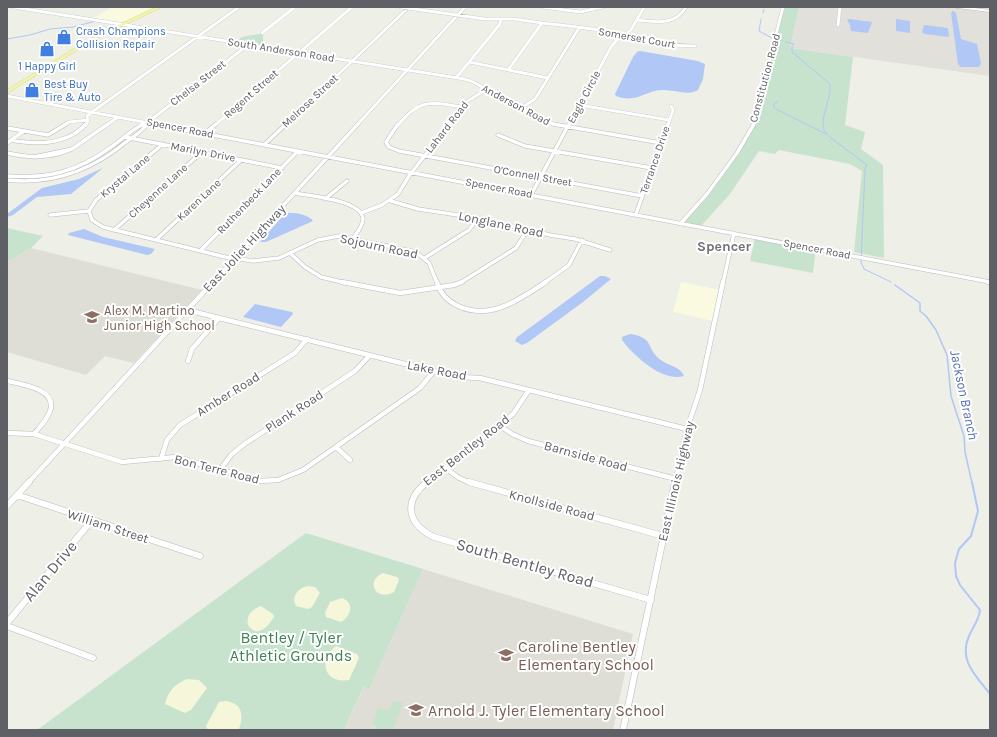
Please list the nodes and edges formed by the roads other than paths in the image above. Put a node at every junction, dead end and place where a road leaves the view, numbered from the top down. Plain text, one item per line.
1 (14, 7) edge
2 (160, 7) edge
3 (238, 7) edge
4 (295, 7) edge
5 (352, 7) edge
6 (400, 7) edge
7 (466, 7) edge
8 (542, 7) edge
9 (603, 7) edge
10 (644, 7) edge
11 (686, 7) edge
12 (783, 7) edge
13 (840, 7) edge
14 (957, 7) edge
15 (408, 8) junction
16 (564, 8) edge
17 (989, 10) edge
18 (458, 15) junction
19 (501, 19) junction
20 (637, 20) junction
21 (542, 23) junction
22 (120, 24) junction
23 (838, 25) dead end
24 (579, 28) junction
25 (262, 33) dead end
26 (624, 36) junction
27 (197, 37) junction
28 (248, 44) junction
29 (695, 46) dead end
30 (298, 53) junction
31 (352, 61) junction
32 (469, 62) junction
33 (407, 70) junction
34 (508, 70) junction
35 (443, 76) joint
36 (456, 78) junction
37 (548, 78) junction
38 (487, 89) junction
39 (7, 92) edge
40 (7, 96) edge
41 (579, 105) junction
42 (671, 106) dead end
43 (462, 107) junction
44 (521, 108) junction
45 (92, 112) junction
46 (118, 117) junction
47 (88, 120) junction
48 (669, 120) junction
49 (148, 122) junction
50 (568, 127) junction
51 (7, 128) edge
52 (24, 131) junction
53 (205, 133) junction
54 (498, 135) dead end
55 (125, 137) junction
56 (130, 138) junction
57 (11, 140) junction
58 (7, 143) edge
59 (661, 143) junction
60 (163, 144) junction
61 (265, 144) junction
62 (298, 151) junction
63 (554, 151) junction
64 (202, 152) junction
65 (7, 153) edge
66 (328, 156) junction
67 (424, 156) junction
68 (241, 160) junction
69 (282, 168) junction
70 (652, 168) junction
71 (412, 172) junction
72 (7, 176) edge
73 (541, 177) junction
74 (7, 180) edge
75 (347, 181) dead end
76 (295, 193) junction
77 (531, 194) junction
78 (642, 196) junction
79 (325, 199) junction
80 (391, 201) junction
81 (89, 211) junction
82 (361, 213) junction
83 (636, 214) junction
84 (50, 215) dead end
85 (478, 218) junction
86 (682, 223) junction
87 (528, 229) junction
88 (114, 230) junction
89 (734, 233) junction
90 (353, 238) junction
91 (156, 240) junction
92 (582, 240) junction
93 (610, 250) dead end
94 (200, 251) junction
95 (291, 254) junction
96 (426, 257) junction
97 (234, 259) junction
98 (990, 282) edge
99 (440, 288) junction
100 (187, 310) junction
101 (219, 318) junction
102 (307, 339) junction
103 (370, 355) junction
104 (188, 361) dead end
105 (434, 371) junction
106 (7, 380) edge
107 (528, 390) junction
108 (499, 425) junction
109 (687, 429) junction
110 (7, 433) edge
111 (34, 434) junction
112 (63, 444) junction
113 (336, 447) junction
114 (161, 459) junction
115 (350, 460) dead end
116 (444, 467) junction
117 (220, 470) junction
118 (676, 479) junction
119 (17, 495) junction
120 (7, 506) edge
121 (411, 512) joint
122 (92, 520) junction
123 (663, 536) junction
124 (200, 556) dead end
125 (651, 600) junction
126 (7, 623) edge
127 (7, 626) edge
128 (93, 658) dead end
129 (623, 730) edge

1 - 22 street, South Anderson Road
2 - 22 main road
3 - 27 street
4 - 25 street
5 - 30 street, Regent Street
6 - 15 street
7 - 18 street, East Joliet Highway
8 - 16 street
9 - 16 street
10 - 20 street, Eagle Circle
11 - 20 street
12 - 86 street, Constitution Road
13 - 23 street
14 - 17 street
15 - 18 street
15 - 31 street, Melrose Street
18 - 19 street, Somerset Court
18 - 33 street, East Joliet Highway
19 - 21 street, Somerset Court
19 - 32 street
20 - 26 street, Eagle Circle
21 - 24 street, Somerset Court
21 - 34 street
22 - 27 street, South Anderson Road
22 - 39 main road
24 - 26 street, Somerset Court
24 - 37 street
26 - 29 street, Somerset Court
26 - 41 street, Eagle Circle
27 - 28 street, South Anderson Road
27 - 45 street
28 - 30 street, South Anderson Road
28 - 49 street, Chelsa Street
30 - 31 street, South Anderson Road
30 - 53 street, Regent Street
31 - 33 street, South Anderson Road
31 - 61 street, Melrose Street
32 - 34 street
32 - 36 street
33 - 35 street, South Anderson Road
33 - 66 street, East Joliet Highway
34 - 37 street
35 - 36 street, Anderson Road
36 - 38 street, Anderson Road
37 - 44 street
38 - 43 street, Lahard Road
38 - 44 street, Anderson Road
40 - 45 street, Spencer Road
41 - 48 street
41 - 50 street, Eagle Circle
42 - 48 street, Terrance Drive
43 - 67 street, Lahard Road
43 - 67 street, O'Connell Street
44 - 50 street, Anderson Road
45 - 46 street, Spencer Road
45 - 47 street
46 - 49 street, Spencer Road
46 - 65 street
47 - 52 street
47 - 57 street
48 - 59 street, Terrance Drive
49 - 53 street, Spencer Road
49 - 55 street
49 - 56 street
50 - 59 street, Anderson Road
50 - 63 street, Eagle Circle
51 - 52 street
52 - 57 street
53 - 61 street, Spencer Road
54 - 63 street
55 - 56 street, Marilyn Drive
55 - 72 street
56 - 60 street, Marilyn Drive
56 - 74 street
57 - 58 street
59 - 70 street, Terrance Drive
60 - 64 street, Marilyn Drive
60 - 81 street, Krystal Lane
61 - 62 street, Spencer Road
62 - 66 street, Spencer Road
62 - 69 street, Ruthenbeck Lane
63 - 70 street
63 - 73 street, Eagle Circle
64 - 68 street, Marilyn Drive
64 - 88 street, Cheyenne Lane
66 - 71 street, Spencer Road
66 - 76 street, East Joliet Highway
67 - 71 street, Lahard Road
67 - 73 street, O'Connell Street
68 - 69 street, Marilyn Drive
68 - 91 street, Karen Lane
69 - 94 street, Ruthenbeck Lane
70 - 78 street, Terrance Drive
71 - 77 street, Spencer Road
71 - 80 street, Lahard Road
73 - 77 street, Eagle Circle
73 - 78 street, O'Connell Street
75 - 79 street
76 - 79 street
76 - 97 street, East Joliet Highway
77 - 83 street, Spencer Road
78 - 83 street, Terrance Drive
79 - 82 street
80 - 82 street
80 - 85 street, Longlane Road
81 - 84 street
81 - 88 street, Sojourn Road
82 - 90 street
83 - 86 street, Spencer Road
85 - 87 street, Longlane Road
85 - 96 street
86 - 89 street, Spencer Road
87 - 92 street, Longlane Road
87 - 99 street
88 - 91 street, Sojourn Road
89 - 98 street, Spencer Road
89 - 109 street, East Illinois Highway
90 - 95 street, Sojourn Road
90 - 96 street, Sojourn Road
91 - 94 street, Sojourn Road
92 - 93 street, Longlane Road
92 - 99 street, Sojourn Road
94 - 97 street, Sojourn Road
95 - 97 street, Sojourn Road
95 - 99 street
96 - 99 street, Sojourn Road
97 - 100 street, East Joliet Highway
100 - 101 street, Lake Road
100 - 112 street, East Joliet Highway
101 - 102 street, Lake Road
101 - 104 street
102 - 103 street, Lake Road
102 - 114 street, Amber Road
103 - 105 street, Lake Road
103 - 117 street, Plank Road
105 - 107 street, Lake Road
105 - 113 street, Bon Terre Road
106 - 111 street
107 - 108 street, East Bentley Road
107 - 109 street, Lake Road
108 - 116 street, East Bentley Road
108 - 118 street, Barnside Road
109 - 118 street, East Illinois Highway
110 - 111 street, Bon Terre Road
111 - 112 street, Bon Terre Road
112 - 114 street, Bon Terre Road
112 - 119 street, East Joliet Highway
113 - 115 street
113 - 117 street, Bon Terre Road
114 - 117 street, Bon Terre Road
116 - 121 street, East Bentley Road
116 - 123 street, Knollside Road
118 - 123 street, East Illinois Highway
119 - 120 street, East Joliet Highway
119 - 122 street, William Street
121 - 125 street, South Bentley Road
122 - 124 street, William Street
122 - 126 street, Alan Drive
123 - 125 street, East Illinois Highway
125 - 129 street, East Illinois Highway
127 - 128 street

